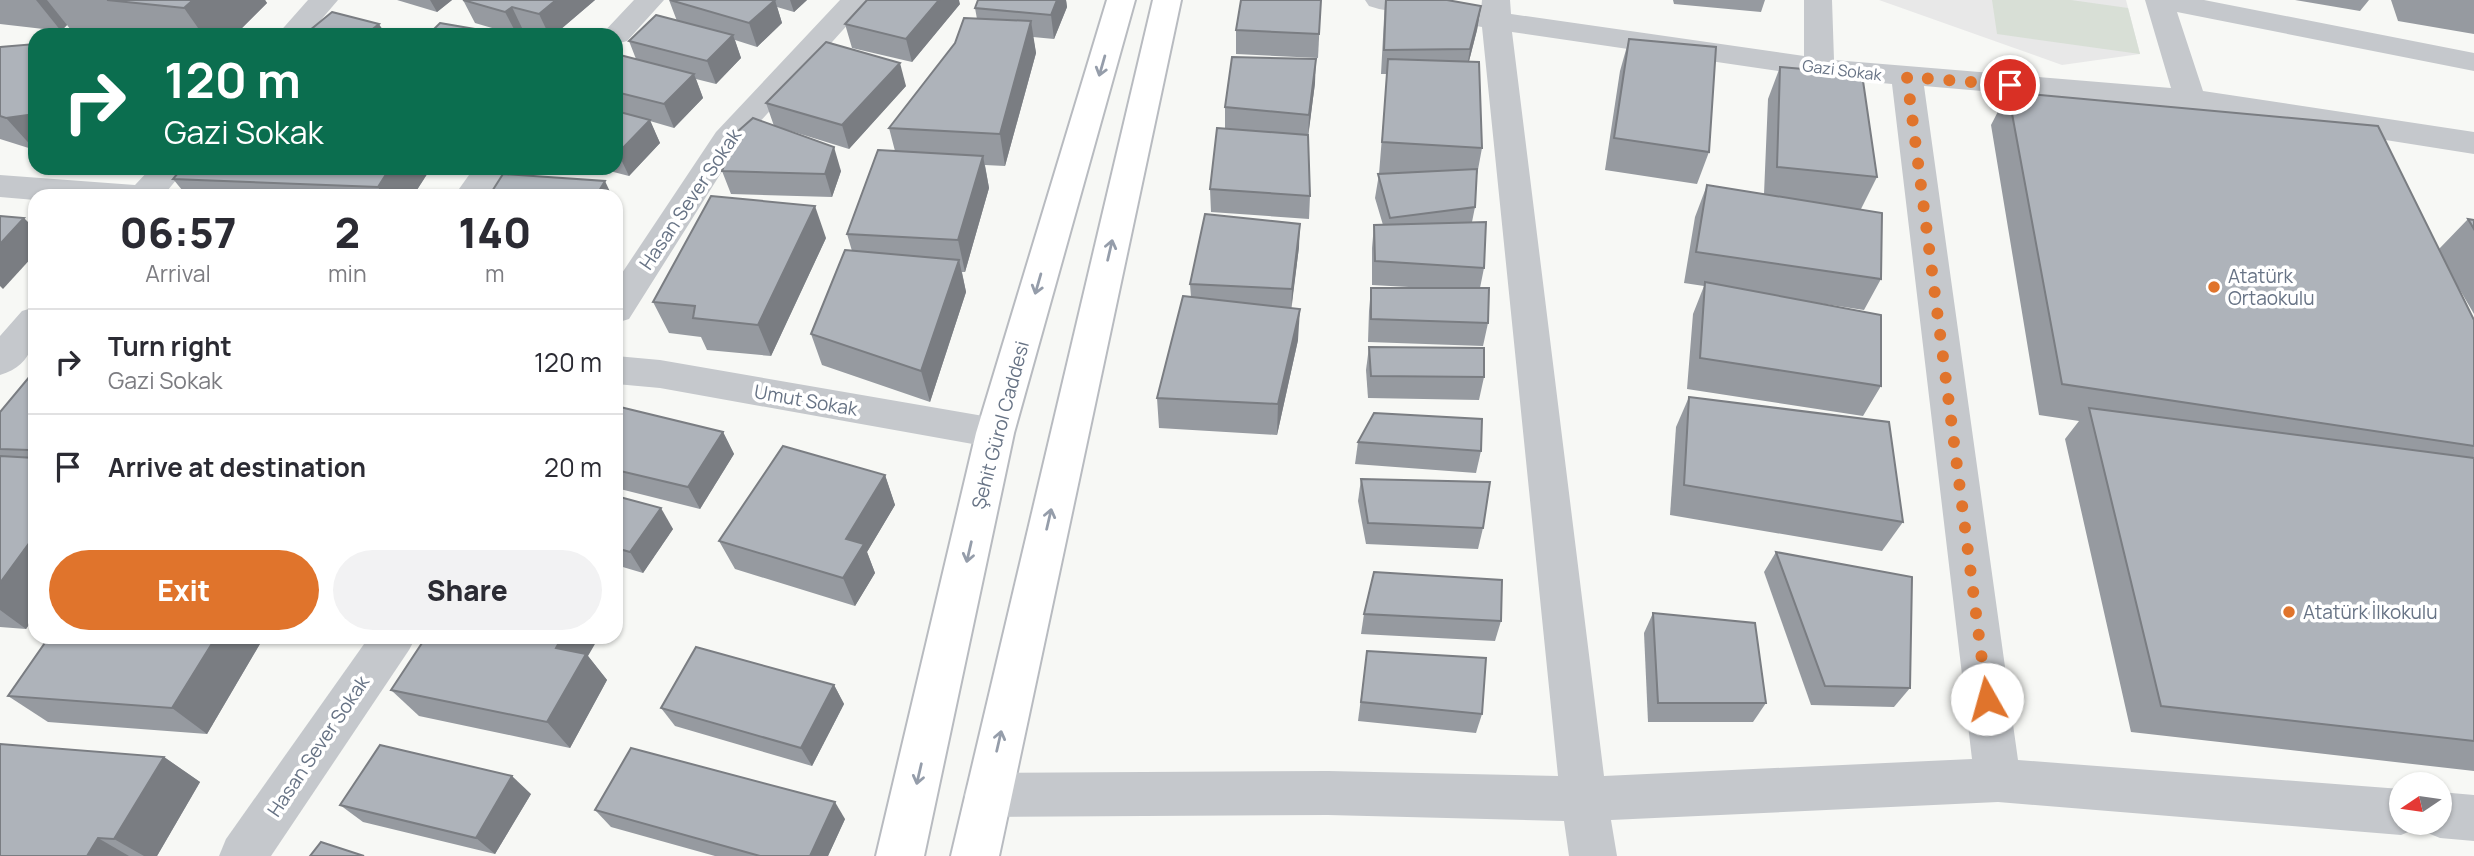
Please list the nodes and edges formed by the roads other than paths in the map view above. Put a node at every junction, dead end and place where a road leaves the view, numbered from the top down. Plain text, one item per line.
1 (324, 0) edge
2 (650, 0) edge
3 (856, 0) edge
4 (1121, 0) edge
5 (1167, 0) edge
6 (1379, 0) edge
7 (1818, 0) edge
8 (2159, 0) edge
9 (1496, 10) edge
10 (298, 28) edge
11 (622, 28) edge
12 (2474, 62) edge
13 (1819, 68) junction
14 (1907, 77) junction
15 (2190, 99) junction
16 (2474, 142) edge
17 (164, 175) edge
18 (0, 186) edge
19 (40, 189) edge
20 (150, 189) edge
21 (623, 299) edge
22 (623, 371) edge
23 (995, 433) junction
24 (389, 644) edge
25 (1998, 780) junction
26 (987, 795) junction
27 (1584, 799) junction
28 (2389, 811) edge
29 (2452, 816) edge
30 (2474, 818) edge
31 (243, 856) edge
32 (900, 856) edge
33 (975, 856) edge
34 (1593, 856) edge

1 - 10 street
2 - 11 street
3 - 21 street, Hasan Sever Sokak
4 -> 23 main road, Şehit Gürol Caddesi
26 -> 5 main road
6 - 9 street, Gazi Sokak
7 - 13 street
8 - 12 street
8 - 15 street
9 - 13 street, Gazi Sokak
9 - 27 street
13 - 14 street, Gazi Sokak
14 - 15 street, Gazi Sokak
14 - 25 street
15 - 16 street, Gazi Sokak
17 - 20 street
18 - 19 street
22 - 23 street, Umut Sokak
23 -> 32 main road, Şehit Gürol Caddesi
24 - 31 street, Hasan Sever Sokak
25 - 27 street
25 - 28 street
26 - 27 street
26 - 33 main road
27 - 34 street
29 - 30 street

